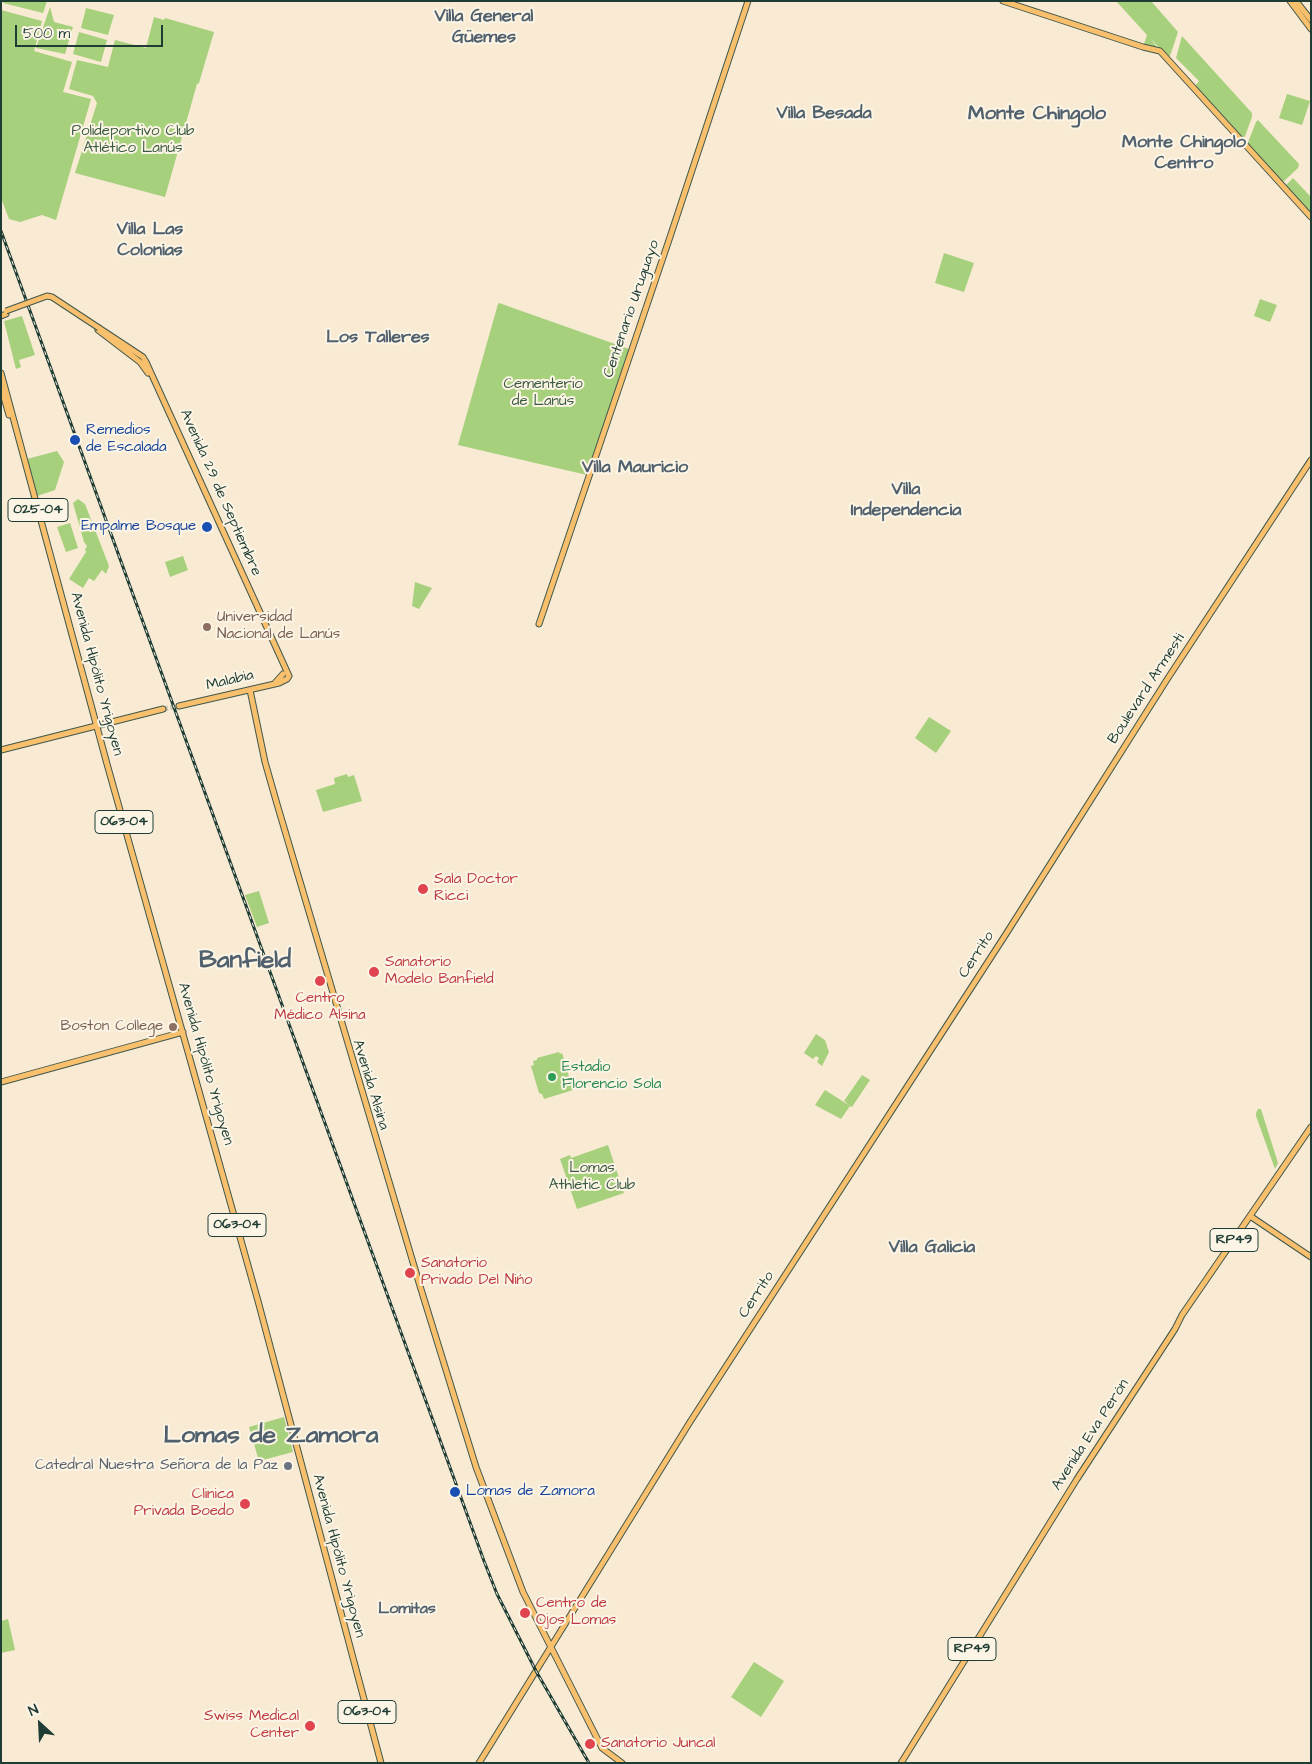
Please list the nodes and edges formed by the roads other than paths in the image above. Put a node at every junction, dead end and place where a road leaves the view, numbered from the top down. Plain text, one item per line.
1 (748, 1) edge
2 (1003, 1) edge
3 (1290, 1) edge
4 (1296, 1) edge
5 (1311, 20) edge
6 (1311, 28) edge
7 (1311, 217) edge
8 (2, 314) edge
9 (98, 329) junction
10 (1, 373) edge
11 (1, 387) edge
12 (1311, 460) edge
13 (539, 624) dead end
14 (285, 676) junction
15 (249, 690) junction
16 (179, 706) tunnel mouth
17 (163, 709) tunnel mouth
18 (96, 727) junction
19 (1, 750) edge
20 (1006, 934) joint
21 (181, 1033) junction
22 (1, 1082) edge
23 (1311, 1127) edge
24 (1250, 1216) junction
25 (1311, 1258) edge
26 (550, 1648) junction
27 (380, 1763) edge
28 (479, 1763) edge
29 (618, 1763) edge
30 (622, 1763) edge
31 (901, 1763) edge

1 - 13 main road, Centenario Uruguayo
2 - 7 main road
3 - 6 main road
4 - 5 main road
8 - 9 main road, bridge
9 - 14 main road, Avenida 29 de Septiembre
9 - 14 main road, Avenida 29 de Septiembre
10 - 18 main road, Avenida Hipólito Yrigoyen / 025-04
11 - 18 main road, Avenida Hipólito Yrigoyen / 025-04
12 - 20 main road, Boulevard Armesti
14 - 15 main road, Malabia
15 - 16 main road, Malabia
15 - 26 main road, Avenida Alsina
17 - 18 main road
18 - 19 main road
18 - 21 main road, Avenida Hipólito Yrigoyen / 063-04
20 - 26 main road, Cerrito
21 - 22 main road
21 - 27 main road, Avenida Hipólito Yrigoyen / 063-04
23 - 24 main road, Avenida Eva Perón / RP49
24 - 25 main road
24 - 31 main road, Avenida Eva Perón / RP49
26 - 28 main road, Cerrito
26 - 29 main road
26 - 30 main road

